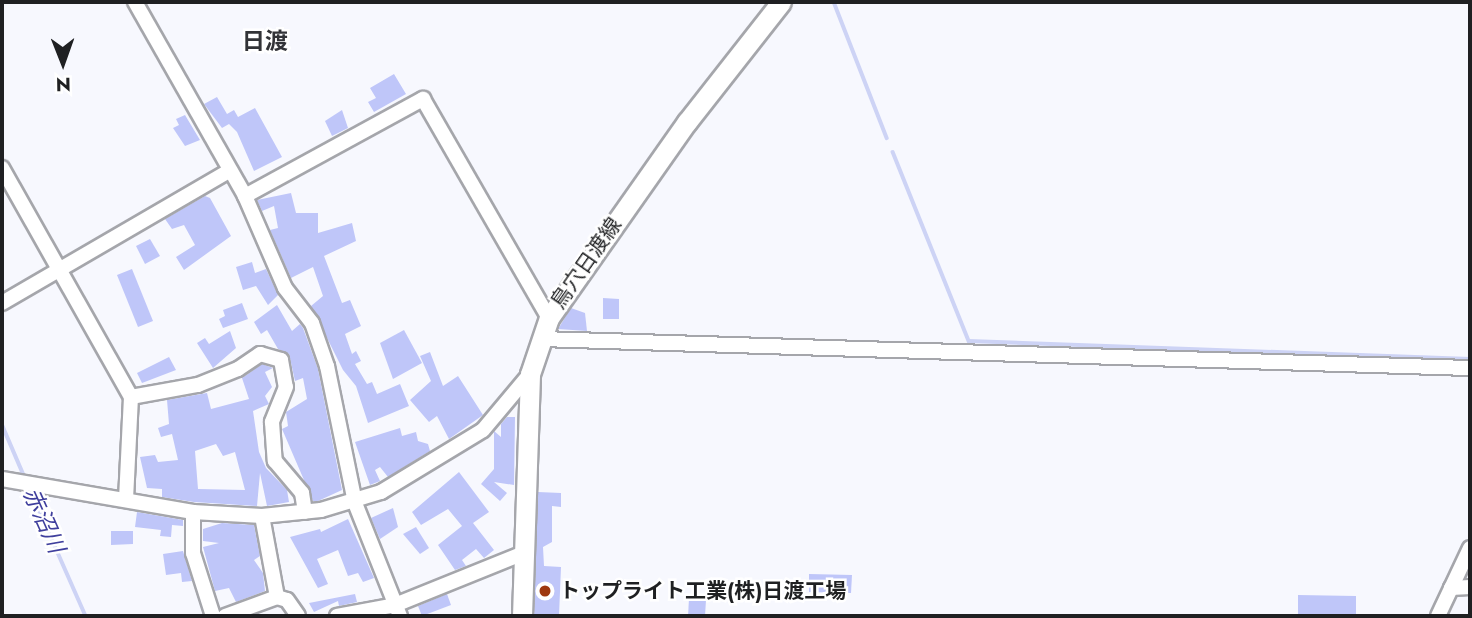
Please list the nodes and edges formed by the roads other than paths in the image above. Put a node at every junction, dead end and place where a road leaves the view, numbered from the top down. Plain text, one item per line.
1 (135, 2) edge
2 (781, 2) edge
3 (2, 168) edge
4 (229, 171) junction
5 (245, 196) junction
6 (59, 271) junction
7 (2, 303) edge
8 (549, 318) junction
9 (541, 339) junction
10 (1470, 368) edge
11 (530, 374) junction
12 (131, 397) junction
13 (6, 480) edge
14 (126, 500) junction
15 (355, 503) junction
16 (193, 512) junction
17 (305, 512) junction
18 (262, 516) junction
19 (1470, 548) edge
20 (526, 552) junction
21 (1470, 587) edge
22 (1451, 588) junction
23 (277, 597) junction
24 (398, 610) edge
25 (213, 616) edge
26 (226, 616) edge
27 (298, 616) edge
28 (337, 616) edge
29 (522, 616) edge
30 (1438, 616) edge

1 - 4 street
2 - 8 main road, 鳥穴日渡線
3 - 6 street
4 - 5 street
4 - 6 street
5 - 8 street
5 - 15 street
6 - 7 street
6 - 12 street
8 - 9 main road, 鳥穴日渡線
9 - 10 street
9 - 11 main road, 鳥穴日渡線
11 - 15 street
11 - 20 main road, 鳥穴日渡線
12 - 14 street
12 - 17 street
13 - 14 street
14 - 16 street
15 - 17 street
15 - 24 street
16 - 18 street
16 - 25 street
17 - 18 street
18 - 23 street
19 - 22 street
20 - 24 street
20 - 29 main road, 鳥穴日渡線
21 - 22 street
22 - 30 street
23 - 26 street
23 - 27 street
24 - 28 street

